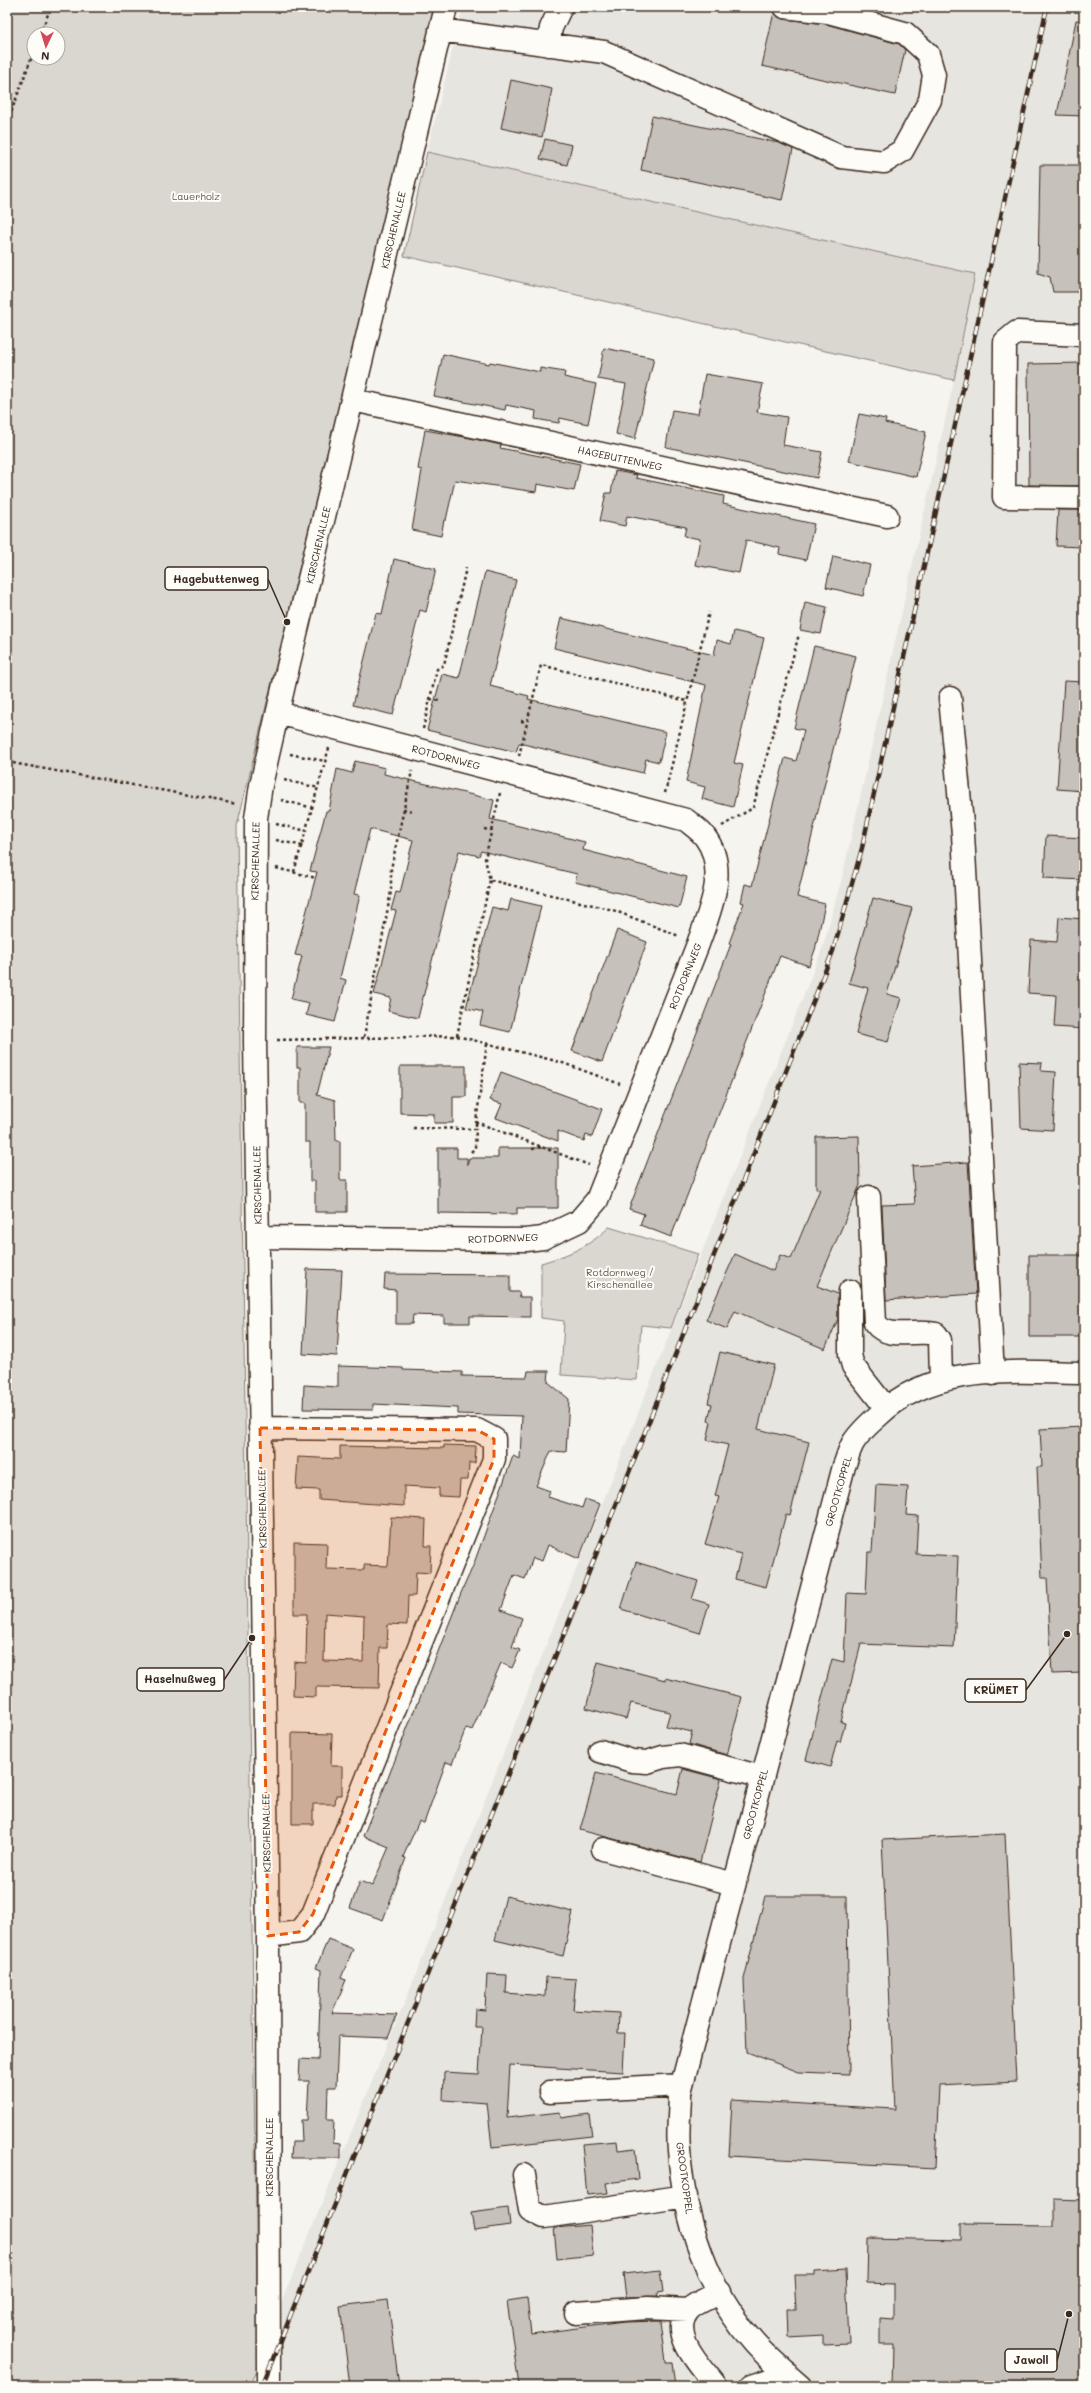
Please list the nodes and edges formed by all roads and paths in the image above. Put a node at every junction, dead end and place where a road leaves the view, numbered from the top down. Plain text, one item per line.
1 (51, 7) edge
2 (446, 7) edge
3 (561, 7) edge
4 (784, 7) edge
5 (43, 26) edge
6 (440, 30) junction
7 (548, 45) junction
8 (28, 66) edge
9 (7, 123) edge
10 (1084, 335) edge
11 (353, 400) junction
12 (1084, 498) edge
13 (887, 516) dead end
14 (466, 568) dead end
15 (709, 612) dead end
16 (799, 634) dead end
17 (950, 698) dead end
18 (430, 699) junction
19 (440, 701) dead end
20 (688, 701) junction
21 (278, 713) junction
22 (521, 721) dead end
23 (527, 722) junction
24 (336, 727) junction
25 (269, 749) junction
26 (418, 749) junction
27 (325, 761) junction
28 (7, 762) edge
29 (510, 774) junction
30 (261, 785) junction
31 (318, 788) junction
32 (313, 808) junction
33 (403, 809) junction
34 (248, 811) junction
35 (413, 811) dead end
36 (661, 813) junction
37 (484, 830) dead end
38 (491, 830) junction
39 (307, 831) junction
40 (704, 836) junction
41 (254, 862) junction
42 (294, 872) junction
43 (316, 878) dead end
44 (490, 880) junction
45 (698, 944) junction
46 (457, 1036) junction
47 (364, 1037) junction
48 (255, 1041) junction
49 (487, 1044) junction
50 (640, 1091) junction
51 (476, 1122) junction
52 (413, 1128) dead end
53 (476, 1129) junction
54 (542, 1147) junction
55 (532, 1149) dead end
56 (471, 1152) dead end
57 (608, 1172) junction
58 (869, 1197) dead end
59 (258, 1237) junction
60 (850, 1291) dead end
61 (1084, 1373) edge
62 (993, 1374) junction
63 (941, 1380) junction
64 (886, 1408) junction
65 (260, 1428) junction
66 (600, 1751) dead end
67 (762, 1777) junction
68 (603, 1849) dead end
69 (734, 1884) junction
70 (268, 1936) junction
71 (682, 2084) junction
72 (550, 2092) dead end
73 (524, 2175) dead end
74 (686, 2196) junction
75 (720, 2292) junction
76 (688, 2310) junction
77 (576, 2313) dead end
78 (793, 2380) edge
79 (269, 2386) edge
80 (716, 2386) edge
81 (751, 2386) edge

1 - 5 path
2 - 6 street, KIRSCHENALLEE
3 - 7 street
4 - 7 street
6 - 7 street
6 - 11 street, KIRSCHENALLEE
8 - 9 path
10 - 12 street
11 - 13 street, HAGEBUTTENWEG
11 - 21 street, KIRSCHENALLEE
14 - 18 path
15 - 20 path
16 - 40 path
17 - 62 street
18 - 19 path
18 - 26 path
20 - 23 path
20 - 36 path
21 - 24 street, ROTDORNWEG
21 - 25 street, KIRSCHENALLEE
22 - 23 path
23 - 29 path
24 - 26 street, ROTDORNWEG
24 - 27 path
25 - 27 path
25 - 30 street, KIRSCHENALLEE
26 - 29 street, ROTDORNWEG
26 - 33 path
27 - 31 path
28 - 34 path
29 - 36 street, ROTDORNWEG
29 - 38 path
30 - 31 path
30 - 32 path
30 - 34 street, KIRSCHENALLEE
31 - 32 path
32 - 39 path
33 - 35 path
33 - 47 path
34 - 39 path
34 - 41 street, KIRSCHENALLEE
36 - 40 street, ROTDORNWEG
37 - 38 path
38 - 44 path
39 - 42 path
40 - 45 street, ROTDORNWEG
41 - 42 path
41 - 48 street, KIRSCHENALLEE
42 - 43 path
44 - 45 path
44 - 46 path
45 - 50 street, ROTDORNWEG
46 - 47 path
46 - 49 path
47 - 48 path
48 - 59 street, KIRSCHENALLEE
49 - 50 path
49 - 51 path
50 - 57 street, ROTDORNWEG
51 - 53 path
51 - 54 path
52 - 53 path
53 - 56 path
54 - 55 path
54 - 57 path
57 - 59 street, ROTDORNWEG
58 - 63 street
59 - 65 street, KIRSCHENALLEE
60 - 64 street
61 - 62 street, GROOTKOPPEL
62 - 63 street, GROOTKOPPEL
63 - 64 street, GROOTKOPPEL
64 - 67 street, GROOTKOPPEL
65 - 70 street, KIRSCHENALLEE
65 - 70 street
66 - 67 street
67 - 69 street, GROOTKOPPEL
68 - 69 street
69 - 71 street, GROOTKOPPEL
70 - 79 street, KIRSCHENALLEE
71 - 72 street
71 - 74 street, GROOTKOPPEL
73 - 74 street
74 - 75 street, GROOTKOPPEL
75 - 76 street
75 - 78 street, GROOTKOPPEL
76 - 77 street
76 - 80 street
78 - 81 street

